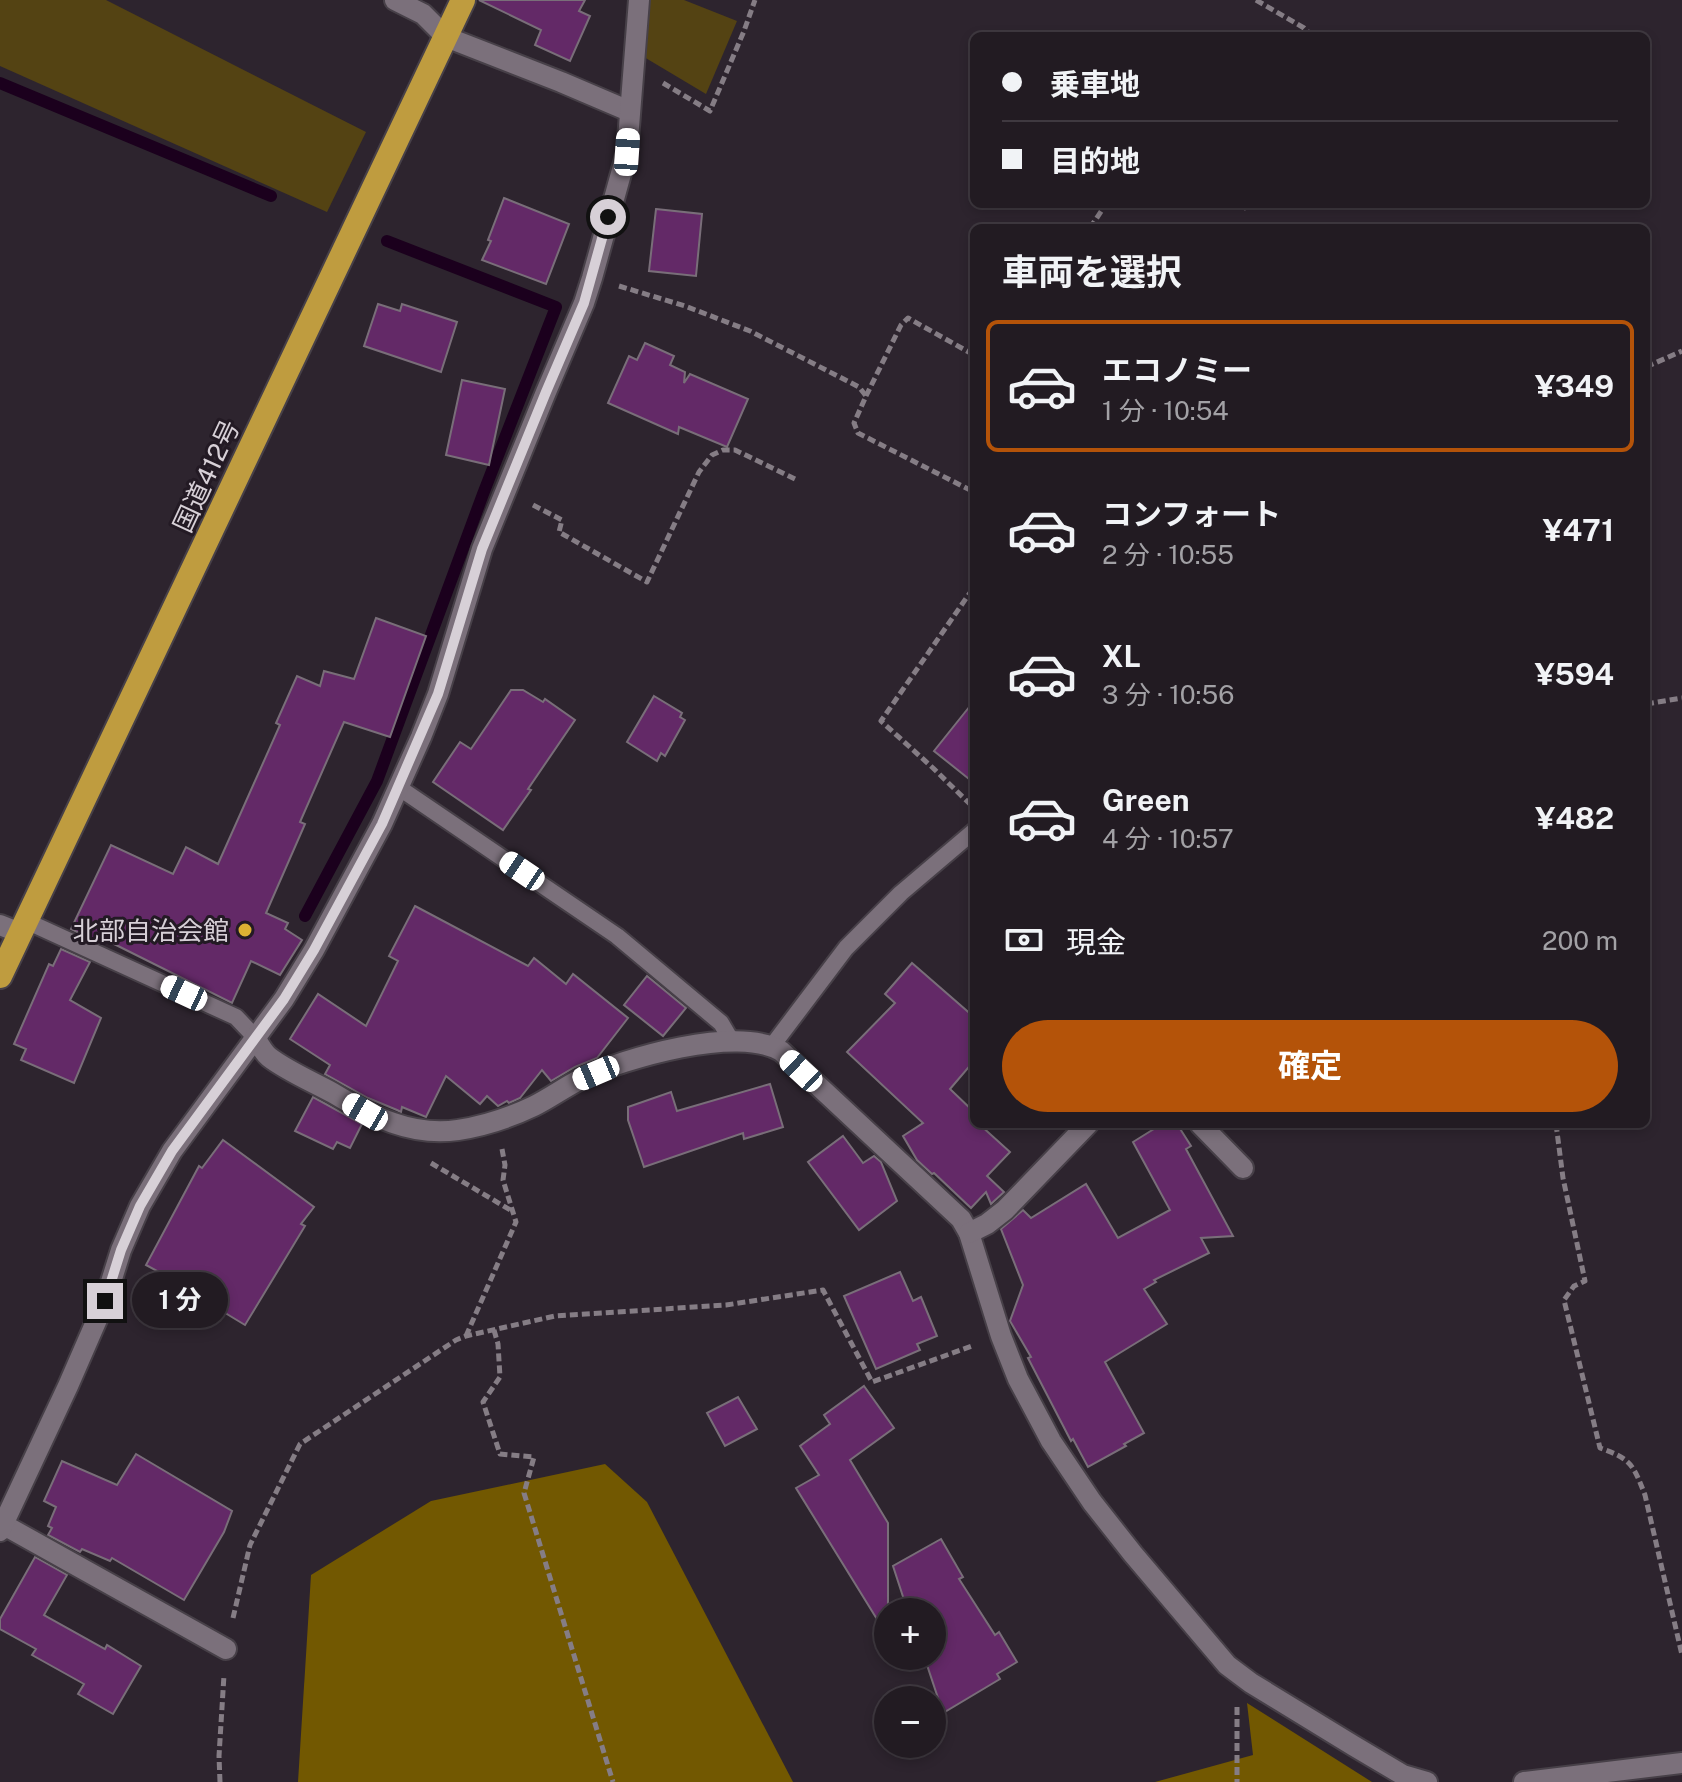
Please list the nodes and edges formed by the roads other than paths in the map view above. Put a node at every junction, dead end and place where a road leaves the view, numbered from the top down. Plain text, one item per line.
1 (395, 0) edge
2 (463, 0) edge
3 (639, 0) edge
4 (446, 37) junction
5 (629, 111) junction
6 (398, 787) junction
7 (970, 834) edge
8 (15, 926) edge
9 (0, 976) edge
10 (255, 1037) junction
11 (731, 1040) junction
12 (772, 1046) junction
13 (1084, 1128) edge
14 (1204, 1128) edge
15 (1243, 1168) dead end
16 (969, 1233) junction
17 (2, 1528) edge
18 (226, 1649) road end
19 (1682, 1763) edge
20 (1427, 1782) edge
21 (1524, 1782) edge

1 - 4 street
2 - 4 highway, 国道412号
3 - 5 street
4 - 5 street
4 - 8 highway, 国道412号
5 - 6 street
6 - 10 street
6 - 11 lane
7 - 12 lane
8 - 9 highway, 国道412号
8 - 10 lane
10 - 11 street
10 - 17 street
11 - 12 street
12 - 16 street
13 - 16 street
14 - 15 street
16 - 20 street
17 - 18 street
19 - 21 street

